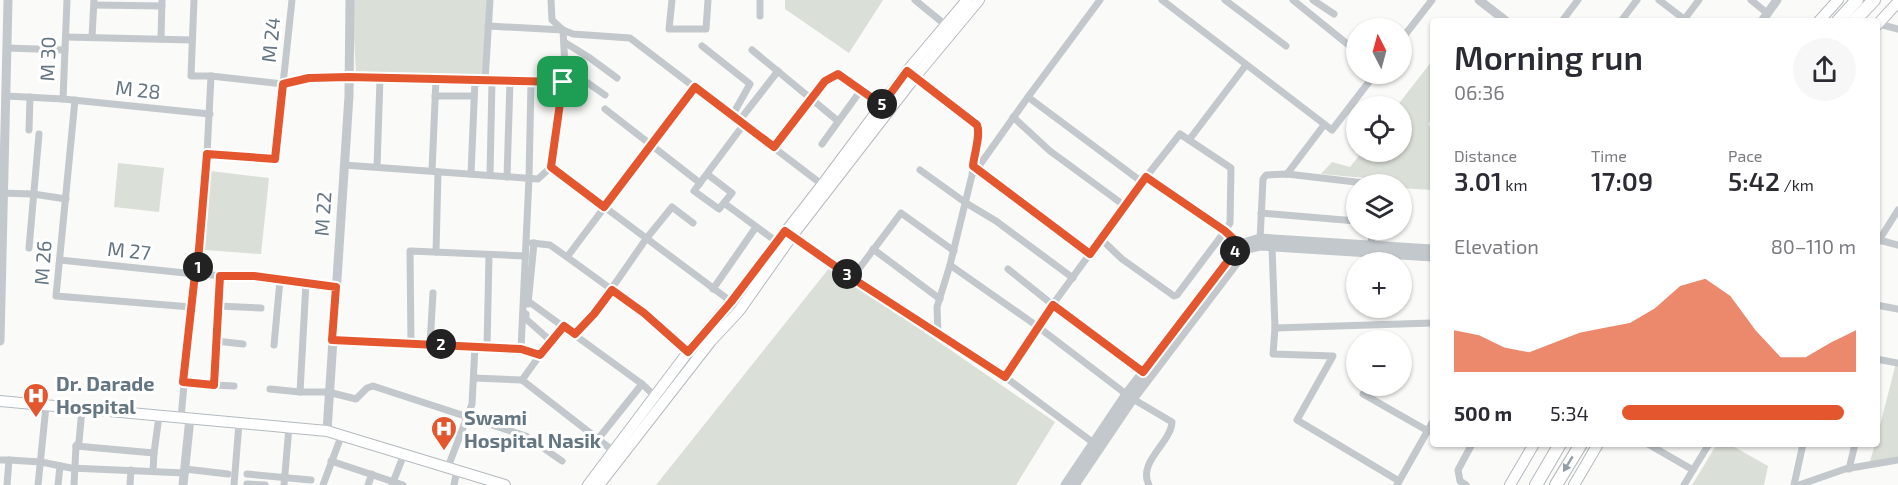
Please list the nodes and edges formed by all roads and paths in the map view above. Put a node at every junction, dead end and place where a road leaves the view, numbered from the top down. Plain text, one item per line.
1 (8, 0) edge
2 (67, 0) edge
3 (194, 0) edge
4 (291, 0) edge
5 (350, 0) edge
6 (490, 0) edge
7 (551, 0) edge
8 (672, 0) edge
9 (708, 0) edge
10 (760, 0) edge
11 (915, 0) edge
12 (967, 0) edge
13 (979, 0) edge
14 (1100, 0) edge
15 (1162, 0) edge
16 (1225, 0) edge
17 (1293, 0) edge
18 (1313, 0) edge
19 (1432, 0) edge
20 (1479, 0) edge
21 (1578, 0) edge
22 (1637, 0) edge
23 (1659, 0) edge
24 (1699, 0) edge
25 (1751, 0) edge
26 (1777, 0) edge
27 (1838, 0) edge
28 (1857, 0) edge
29 (1874, 0) edge
30 (1898, 2) edge
31 (94, 3) edge
32 (162, 3) edge
33 (1334, 15) dead end
34 (760, 16) dead end
35 (1764, 17) edge
36 (1502, 18) edge
37 (1564, 18) edge
38 (1623, 18) edge
39 (1682, 18) edge
40 (1686, 18) edge
41 (1821, 18) edge
42 (1841, 18) edge
43 (1857, 18) edge
44 (1880, 23) edge
45 (1880, 25) edge
46 (488, 26) junction
47 (1412, 26) edge
48 (949, 28) junction
49 (1898, 29) edge
50 (563, 30) junction
51 (66, 37) junction
52 (92, 37) junction
53 (160, 39) junction
54 (192, 40) junction
55 (564, 42) junction
56 (1346, 43) edge
57 (702, 46) dead end
58 (1286, 46) dead end
59 (7, 48) junction
60 (65, 50) junction
61 (752, 50) dead end
62 (1246, 65) junction
63 (565, 67) junction
64 (778, 71) junction
65 (911, 74) junction
66 (211, 76) junction
67 (349, 77) junction
68 (380, 78) junction
69 (617, 78) dead end
70 (436, 79) junction
71 (475, 80) junction
72 (488, 81) junction
73 (510, 81) junction
74 (531, 82) junction
75 (563, 82) junction
76 (283, 84) junction
77 (1367, 84) edge
78 (695, 87) junction
79 (861, 90) junction
80 (605, 95) dead end
81 (6, 96) junction
82 (435, 96) junction
83 (474, 96) junction
84 (30, 97) junction
85 (1028, 97) junction
86 (63, 99) junction
87 (811, 99) junction
88 (75, 100) junction
89 (882, 105) junction
90 (605, 109) dead end
91 (210, 114) junction
92 (732, 116) junction
93 (1013, 117) junction
94 (838, 121) junction
95 (741, 123) junction
96 (1324, 125) junction
97 (28, 130) dead end
98 (39, 134) dead end
99 (1189, 140) junction
100 (822, 144) dead end
101 (651, 145) junction
102 (774, 147) junction
103 (207, 154) junction
104 (344, 165) junction
105 (377, 167) junction
106 (551, 167) junction
107 (920, 170) dead end
108 (974, 170) junction
109 (435, 172) junction
110 (471, 174) junction
111 (707, 174) junction
112 (1287, 174) junction
113 (490, 175) junction
114 (507, 177) junction
115 (529, 178) junction
116 (1144, 179) junction
117 (1346, 181) edge
118 (700, 183) junction
119 (825, 188) junction
120 (2, 193) edge
121 (33, 194) junction
122 (66, 198) junction
123 (724, 202) junction
124 (966, 203) junction
125 (1125, 206) junction
126 (604, 207) junction
127 (1898, 210) edge
128 (1261, 213) junction
129 (1346, 219) edge
130 (693, 223) dead end
131 (756, 227) junction
132 (1, 228) edge
133 (1225, 231) junction
134 (788, 233) junction
135 (646, 238) junction
136 (1101, 238) junction
137 (1371, 240) edge
138 (1880, 240) edge
139 (777, 242) junction
140 (1260, 242) junction
141 (530, 243) junction
142 (1880, 243) edge
143 (1898, 245) edge
144 (1272, 247) junction
145 (29, 248) dead end
146 (873, 249) junction
147 (1242, 249) junction
148 (1371, 249) junction
149 (1430, 249) edge
150 (954, 250) junction
151 (436, 252) junction
152 (1090, 254) junction
153 (489, 255) junction
154 (525, 256) junction
155 (567, 257) junction
156 (1430, 257) edge
157 (1, 259) edge
158 (60, 260) junction
159 (950, 265) junction
160 (1008, 269) dead end
161 (196, 274) junction
162 (220, 276) junction
163 (852, 278) junction
164 (1072, 278) junction
165 (280, 280) junction
166 (306, 283) junction
167 (336, 287) junction
168 (712, 289) junction
169 (1, 290) edge
170 (612, 290) junction
171 (433, 293) dead end
172 (940, 299) junction
173 (528, 301) junction
174 (736, 305) junction
175 (1053, 305) junction
176 (1880, 305) edge
177 (218, 306) junction
178 (191, 308) junction
179 (261, 308) dead end
180 (1898, 309) edge
181 (0, 316) edge
182 (1430, 322) edge
183 (564, 326) junction
184 (1037, 326) junction
185 (1275, 328) junction
186 (575, 334) junction
187 (938, 334) junction
188 (332, 340) junction
189 (0, 341) edge
190 (216, 342) junction
191 (552, 342) junction
192 (411, 343) junction
193 (243, 344) dead end
194 (430, 344) junction
195 (274, 345) dead end
196 (475, 346) junction
197 (487, 347) junction
198 (521, 349) junction
199 (688, 352) junction
200 (540, 355) junction
201 (1880, 360) edge
202 (1898, 363) edge
203 (1143, 372) junction
204 (1005, 377) junction
205 (474, 378) junction
206 (522, 380) junction
207 (183, 382) junction
208 (642, 384) junction
209 (214, 385) junction
210 (234, 386) dead end
211 (270, 389) dead end
212 (300, 392) junction
213 (328, 392) junction
214 (1130, 396) junction
215 (1367, 396) edge
216 (656, 397) junction
217 (0, 401) edge
218 (46, 406) junction
219 (82, 409) junction
220 (159, 416) junction
221 (468, 417) junction
222 (185, 418) junction
223 (239, 423) junction
224 (289, 427) junction
225 (1430, 427) edge
226 (327, 431) junction
227 (1428, 431) junction
228 (342, 434) junction
229 (598, 439) junction
230 (1096, 445) junction
231 (76, 446) junction
232 (1470, 447) edge
233 (1532, 447) edge
234 (1558, 447) edge
235 (1579, 447) edge
236 (1596, 447) edge
237 (1653, 447) edge
238 (1707, 447) edge
239 (1803, 447) edge
240 (1854, 447) edge
241 (154, 453) junction
242 (404, 454) junction
243 (617, 454) junction
244 (1897, 459) edge
245 (0, 460) edge
246 (9, 460) junction
247 (332, 461) junction
248 (562, 461) dead end
249 (40, 462) junction
250 (60, 466) junction
251 (75, 468) junction
252 (453, 469) junction
253 (1849, 469) junction
254 (131, 470) junction
255 (1693, 470) junction
256 (153, 471) junction
257 (185, 471) junction
258 (228, 474) dead end
259 (247, 474) dead end
260 (372, 474) junction
261 (310, 480) dead end
262 (285, 481) edge
263 (393, 483) edge
264 (1398, 483) edge
265 (247, 484) edge
266 (7, 485) edge
267 (38, 485) edge
268 (58, 485) edge
269 (74, 485) edge
270 (130, 485) edge
271 (183, 485) edge
272 (234, 485) edge
273 (264, 485) edge
274 (323, 485) edge
275 (368, 485) edge
276 (403, 485) edge
277 (454, 485) edge
278 (505, 485) edge
279 (588, 485) edge
280 (599, 485) edge
281 (1065, 485) edge
282 (1076, 485) edge
283 (1149, 485) edge
284 (1466, 485) edge
285 (1510, 485) edge
286 (1536, 485) edge
287 (1556, 485) edge
288 (1574, 485) edge
289 (1684, 485) edge
290 (1797, 485) edge

1 - 59 street
2 - 51 street, M 30
3 - 54 street
4 - 76 street, M 24
5 - 67 street, M 22
6 - 46 street
7 - 50 street
8 - 9 street
10 - 34 street
11 - 48 street
12 - 48 main road
13 - 48 main road
14 - 85 street
15 - 62 street
16 - 58 street
17 - 56 street
18 - 33 street
19 - 47 street
20 - 36 street
21 - 37 street
22 - 38 street
23 - 39 street
24 - 40 street
25 - 35 street
26 - 35 street
27 - 41 main road
28 - 42 highway
29 - 43 highway
30 - 44 main road
31 - 32 street
31 - 52 street
32 - 53 street
45 - 49 street
46 - 50 street
46 - 72 street
48 - 65 main road
50 - 55 street
50 - 78 street
51 - 52 street
51 - 60 street, M 30
52 - 53 street
53 - 54 street
54 - 66 street
55 - 63 street
55 - 69 street
57 - 92 street
59 - 60 street
59 - 81 street
60 - 86 street, M 30
61 - 64 street
62 - 96 street
62 - 99 street
63 - 75 street
63 - 80 street
64 - 87 street
64 - 95 street
65 - 89 main road
65 - 108 street
65 - 119 main road
66 - 76 street
66 - 91 street
67 - 68 street
67 - 76 street
67 - 104 street, M 22
68 - 70 street
68 - 105 street
70 - 71 street
70 - 82 street
71 - 72 street
71 - 83 street
72 - 73 street
72 - 113 street
73 - 74 street
73 - 114 street
74 - 75 street
74 - 115 street
75 - 106 street
76 - 103 street, M 24
77 - 96 street
78 - 92 street
78 - 101 street
79 - 87 street
79 - 89 street
79 - 94 street
81 - 84 street, M 30
81 - 120 street
82 - 83 street
82 - 109 street
83 - 110 street
84 - 86 street, M 30
84 - 97 street
85 - 93 street
85 - 116 street
86 - 88 street, M 28
87 - 94 street
87 - 102 street
88 - 91 street, M 28
88 - 122 street, M 26
89 - 119 main road
90 - 101 street
91 - 103 street
92 - 95 street
93 - 108 street
93 - 125 street
94 - 100 street
95 - 102 street
95 - 111 street
96 - 112 street
98 - 121 street
99 - 116 street
99 - 133 street
101 - 118 street
101 - 126 street
102 - 119 street
103 - 161 street
104 - 105 street
104 - 167 street, M 22
105 - 109 street
106 - 115 street
106 - 126 street
107 - 124 street
108 - 124 street
108 - 152 street
109 - 110 street
109 - 151 street
110 - 113 street
111 - 118 street
111 - 123 street
112 - 117 street
112 - 128 street
113 - 114 street
114 - 115 street
115 - 141 street
116 - 125 street
116 - 133 street
118 - 123 street
119 - 134 main road
120 - 121 street
120 - 132 street
121 - 122 street
121 - 145 street
122 - 158 street, M 26
123 - 131 street
124 - 150 street
124 - 164 street
125 - 136 street
126 - 135 street
126 - 155 street
127 - 138 street
128 - 129 street
128 - 140 street
130 - 135 street
131 - 139 street
131 - 168 street
132 - 157 street
133 - 136 street
133 - 147 street
134 - 139 main road
134 - 163 street
134 - 174 main road
135 - 168 street
135 - 170 street
136 - 152 street
137 - 148 street
139 - 174 main road
140 - 144 street
140 - 147 street
140 - 148 street
141 - 154 street
141 - 155 street
141 - 173 street
142 - 143 street
144 - 148 street
144 - 185 street
146 - 150 street
146 - 163 street
146 - 172 street
147 - 203 street
147 - 214 street
148 - 149 street
148 - 156 street
150 - 159 street
151 - 153 street
151 - 192 street
152 - 164 street
153 - 154 street
153 - 197 street
154 - 198 street
155 - 170 street
157 - 169 street
158 - 161 street, M 27
158 - 178 street, M 26
159 - 172 street
159 - 184 street
160 - 175 street
161 - 162 street, M 27
161 - 178 street
162 - 165 street, M 27
162 - 177 street
163 - 187 street
164 - 175 street
165 - 166 street, M 27
165 - 195 street
166 - 167 street, M 27
166 - 212 street
167 - 188 street, M 22
168 - 174 street
169 - 181 street
170 - 186 street
170 - 199 street
171 - 194 street
172 - 187 street
173 - 183 street
173 - 191 street
174 - 199 main road
174 - 243 main road
175 - 184 street
175 - 203 street
176 - 180 street
177 - 179 street
177 - 190 street
178 - 207 street
181 - 189 street
182 - 185 street
183 - 186 street
183 - 191 street
184 - 204 street
184 - 214 street
185 - 264 street
186 - 208 street
187 - 204 street
188 - 192 street
188 - 213 street, M 22
190 - 193 street
190 - 209 street
191 - 200 street
192 - 194 street
194 - 196 street
196 - 197 street
196 - 205 street
197 - 198 street
198 - 200 street
199 - 216 main road
200 - 206 street
201 - 202 street
203 - 214 street
204 - 230 street
205 - 206 street
205 - 221 street
206 - 229 street
207 - 209 street
207 - 222 street
208 - 216 street
208 - 229 street
209 - 210 street
211 - 212 street
212 - 213 street
213 - 221 street
213 - 226 street, M 22
214 - 230 street
214 - 283 street
215 - 227 street
216 - 243 main road
217 - 218 main road
218 - 219 main road
218 - 249 street
219 - 220 main road
219 - 231 street
220 - 222 main road
220 - 241 street
221 - 248 street
221 - 252 street
222 - 223 main road
222 - 257 street
223 - 224 main road
223 - 272 street
224 - 226 main road
224 - 262 street
225 - 227 street
226 - 228 main road
227 - 264 street
228 - 242 main road
228 - 247 street
229 - 243 street
230 - 281 street
230 - 282 street
231 - 241 street
231 - 251 street
232 - 284 street
233 - 285 main road
234 - 286 highway
235 -> 287 highway
236 - 288 main road
237 - 255 street
238 - 255 street
239 - 290 street
240 - 253 street
241 - 256 street
242 - 252 main road
242 - 263 street
243 - 279 main road
243 - 280 main road
244 - 253 street
245 - 246 street
246 - 249 street
246 - 266 street
247 - 260 street
247 - 274 street
249 - 250 street
249 - 267 street
250 - 251 street
250 - 268 street
251 - 254 street
251 - 269 street
252 - 277 street
252 - 278 main road
253 - 290 street
254 - 256 street
254 - 270 street
255 - 289 street
256 - 257 street
257 - 258 street
257 - 271 street
259 - 262 street
260 - 263 street
260 - 275 street
261 - 262 street
263 - 276 street
265 - 273 street

